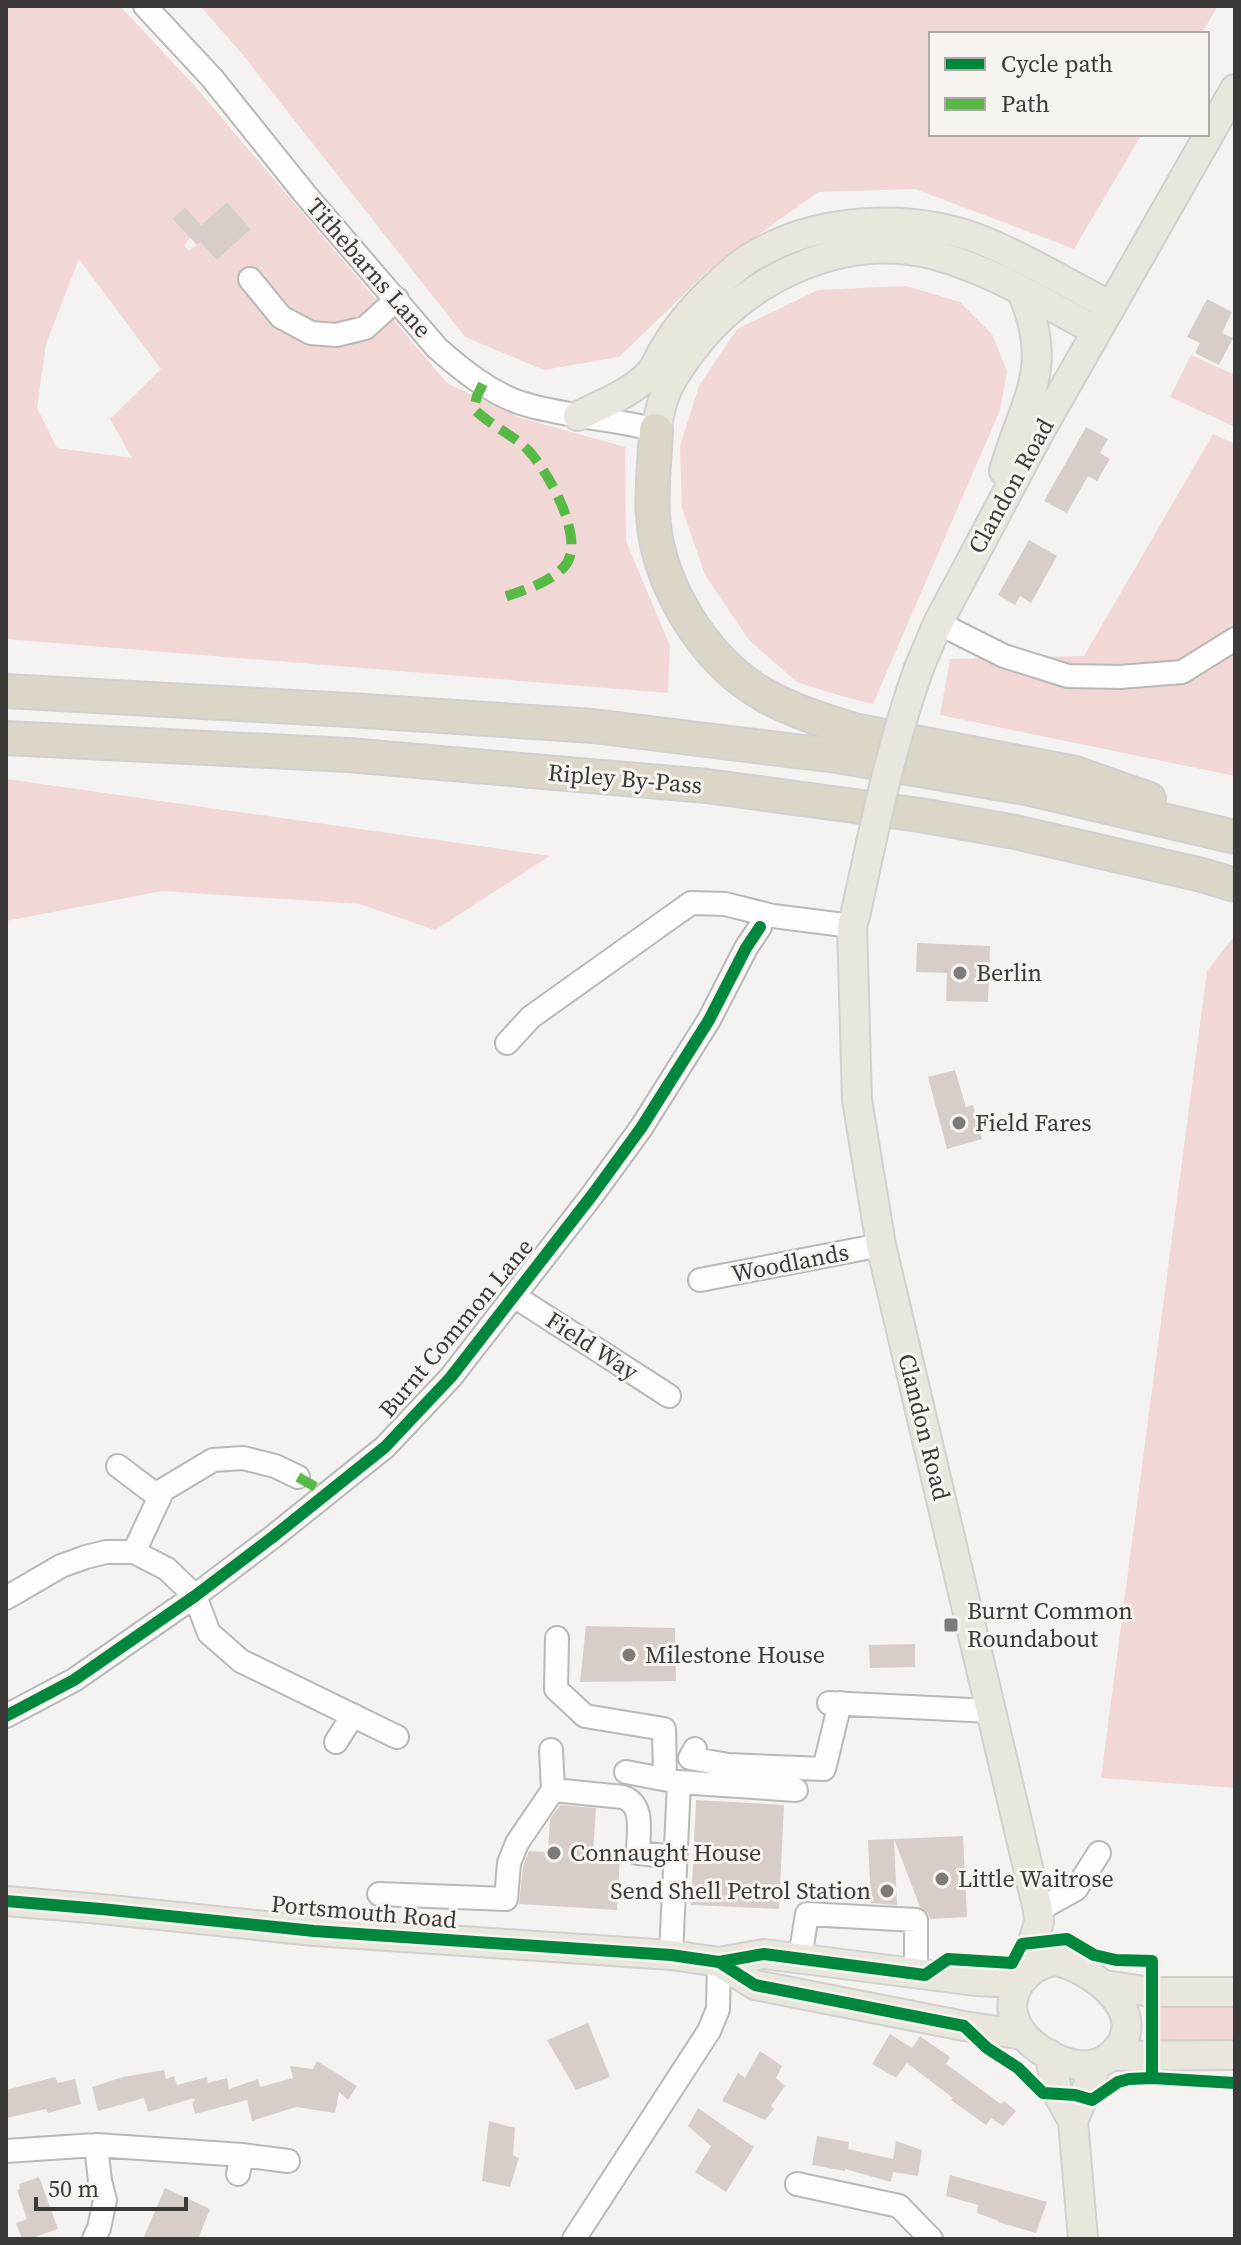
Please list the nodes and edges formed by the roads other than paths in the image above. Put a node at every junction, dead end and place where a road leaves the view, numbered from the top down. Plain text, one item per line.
1 (145, 6) edge
2 (1235, 89) edge
3 (1209, 134) edge
4 (1208, 136) edge
5 (250, 279) dead end
6 (1021, 290) junction
7 (397, 299) junction
8 (1111, 306) junction
9 (1097, 331) junction
10 (578, 416) junction
11 (656, 430) junction
12 (989, 525) junction
13 (938, 623) junction
14 (1235, 639) edge
15 (6, 691) edge
16 (6, 738) edge
17 (1226, 834) edge
18 (1235, 885) edge
19 (854, 919) junction
20 (766, 922) junction
21 (507, 1043) dead end
22 (881, 1245) junction
23 (700, 1280) dead end
24 (514, 1296) junction
25 (669, 1396) dead end
26 (118, 1466) dead end
27 (298, 1477) dead end
28 (159, 1497) junction
29 (134, 1552) junction
30 (195, 1596) junction
31 (6, 1598) edge
32 (557, 1638) dead end
33 (991, 1711) junction
34 (353, 1715) junction
35 (6, 1716) edge
36 (397, 1737) dead end
37 (336, 1742) dead end
38 (695, 1749) dead end
39 (551, 1750) dead end
40 (626, 1772) dead end
41 (672, 1781) junction
42 (553, 1790) junction
43 (796, 1790) dead end
44 (1099, 1853) dead end
45 (675, 1857) junction
46 (379, 1894) dead end
47 (6, 1901) edge
48 (1039, 1916) junction
49 (671, 1955) junction
50 (800, 1958) junction
51 (719, 1962) junction
52 (1072, 1964) junction
53 (916, 1973) junction
54 (1026, 1975) junction
55 (1104, 1985) junction
56 (1235, 1992) edge
57 (1024, 2035) junction
58 (1049, 2054) junction
59 (1235, 2055) edge
60 (1105, 2060) junction
61 (1073, 2121) junction
62 (96, 2145) junction
63 (6, 2151) edge
64 (288, 2161) dead end
65 (797, 2184) dead end
66 (94, 2239) edge
67 (574, 2239) edge
68 (931, 2239) edge
69 (1083, 2239) edge

1 - 7 street, Tithebarns Lane
2 - 3 main road, Clandon Road
4 - 8 main road, Clandon Road
5 - 7 street
6 - 9 main road
6 - 11 main road
6 - 12 main road
7 - 10 street, Tithebarns Lane
8 - 9 main road, Clandon Road
8 - 10 main road
9 - 12 main road, Clandon Road
10 - 11 street, Tithebarns Lane
11 - 17 highway
12 - 13 main road, Clandon Road
13 - 14 street
13 - 19 main road, Clandon Road, bridge
15 - 17 highway, Ripley By-Pass
16 - 18 highway, Ripley By-Pass
19 - 20 street
19 - 22 main road, Clandon Road
20 - 21 street
20 - 24 street, Burnt Common Lane
22 - 23 street, Woodlands
22 - 33 main road, Clandon Road
24 - 25 street, Field Way
24 - 30 street, Burnt Common Lane
26 - 28 street
27 - 28 street
28 - 29 street
29 - 30 street
29 - 31 street
30 - 34 street
30 - 35 street, Burnt Common Lane
32 - 41 street
33 - 38 street
33 - 48 main road, Clandon Road
34 - 36 street
34 - 37 street
39 - 42 street
40 - 41 street
41 - 43 street
41 - 45 street
42 - 45 street
42 - 46 street
44 - 48 street
45 - 49 street
47 - 49 main road, Portsmouth Road
48 - 52 main road, Clandon Road
48 - 54 main road, Clandon Road
49 - 51 main road, Portsmouth Road
50 - 51 main road, Portsmouth Road
50 - 53 main road, Portsmouth Road
50 - 53 street
51 - 57 main road, Portsmouth Road
51 - 67 street
52 - 54 main road
52 - 55 main road
53 - 54 main road, Portsmouth Road
54 - 57 main road
55 - 56 main road
55 - 60 main road
57 - 58 main road
58 - 60 main road
58 - 61 main road
59 - 60 main road
60 - 61 main road
61 - 69 main road
62 - 63 street
62 - 64 street
62 - 66 street
65 - 68 street

